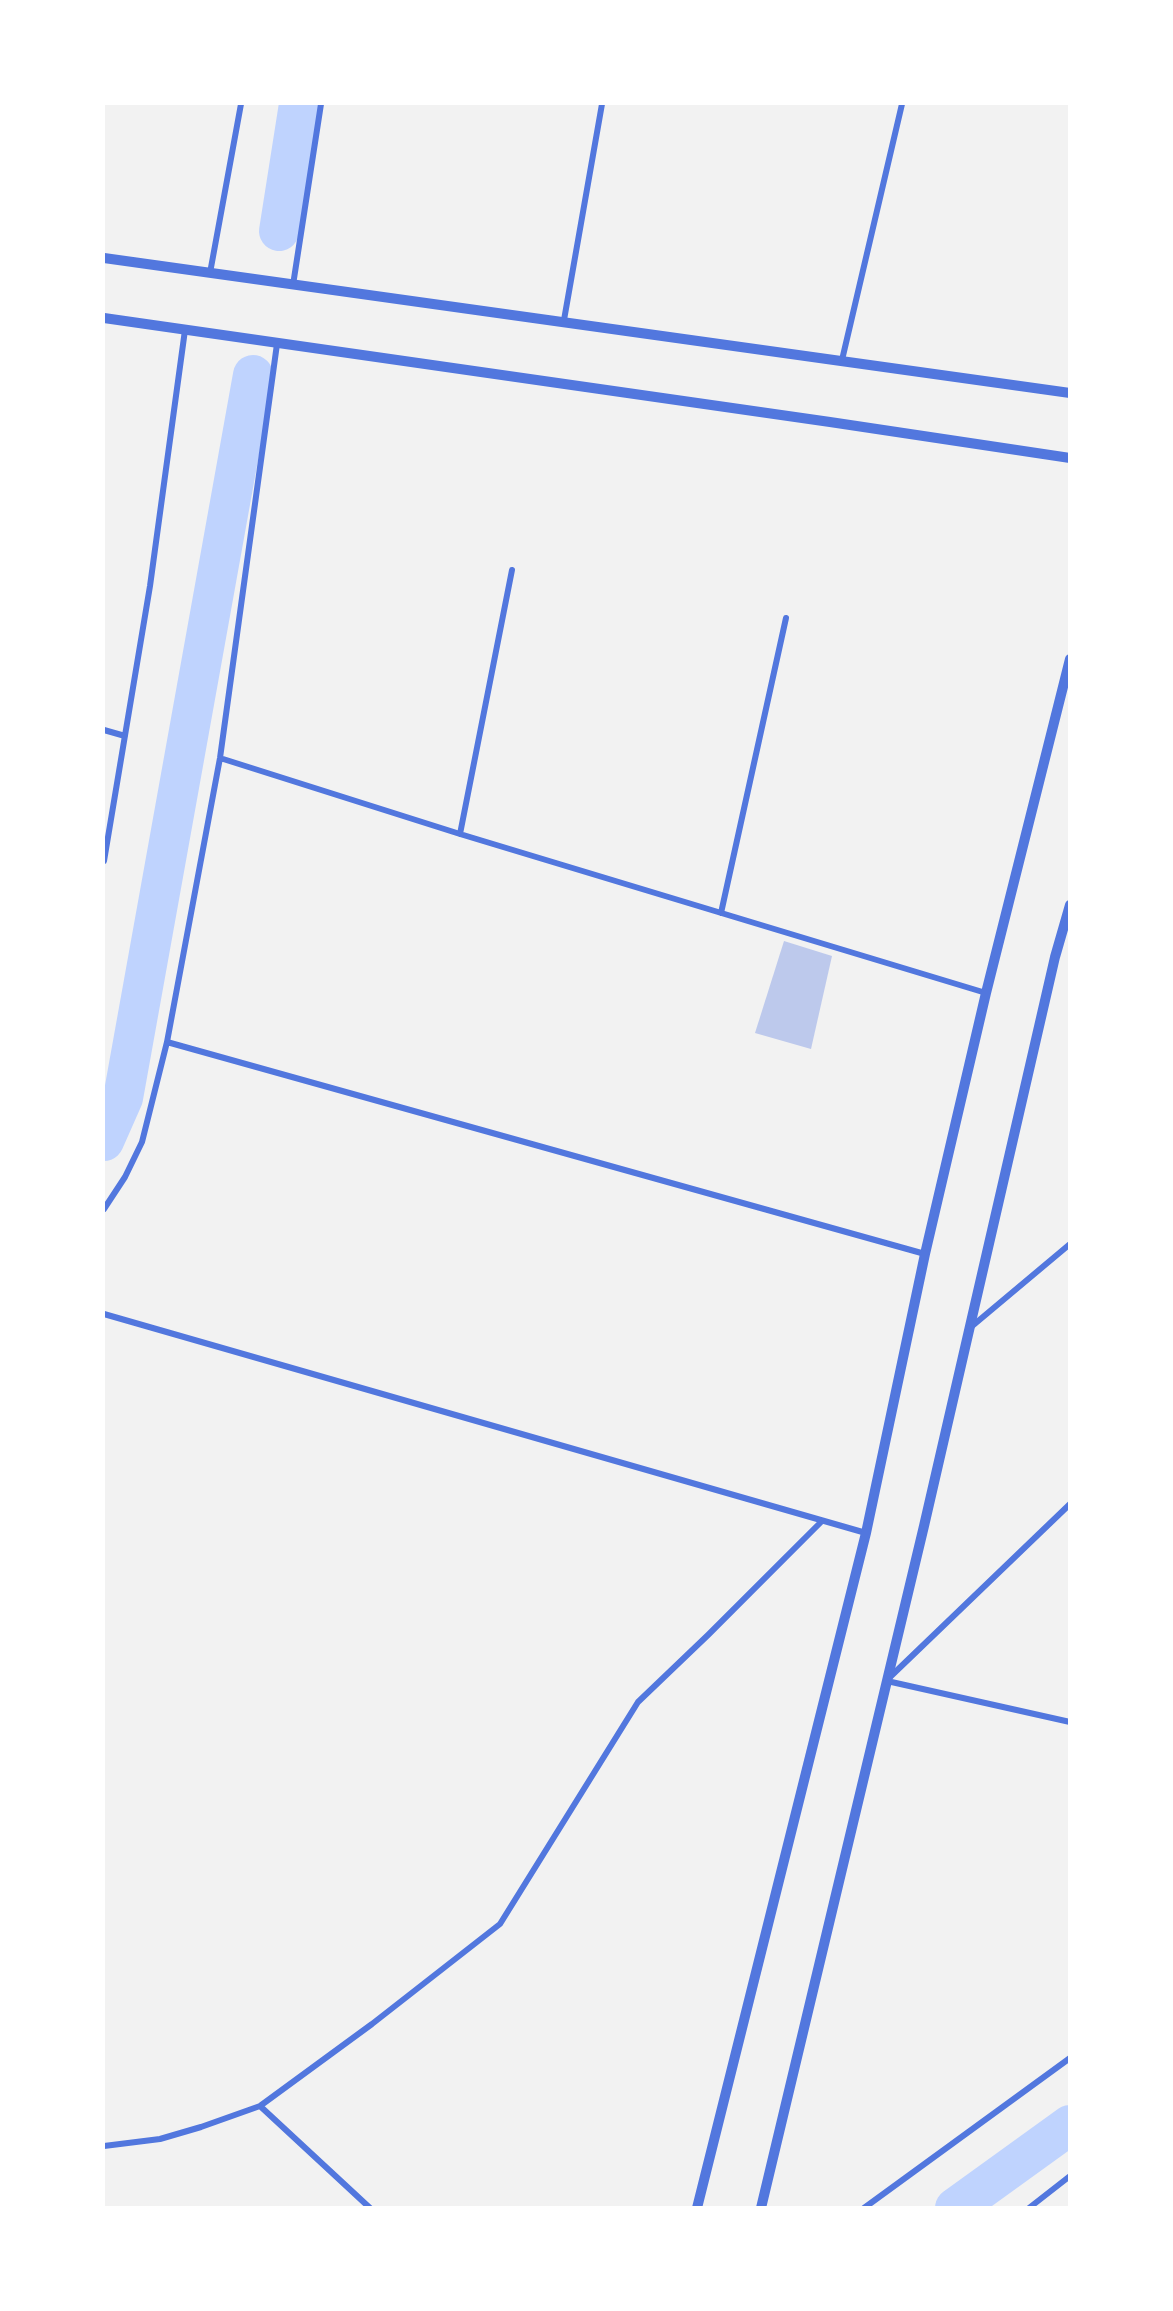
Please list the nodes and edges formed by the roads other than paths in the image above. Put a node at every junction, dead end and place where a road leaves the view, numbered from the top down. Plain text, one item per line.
1 (241, 104) edge
2 (321, 104) edge
3 (602, 104) edge
4 (902, 104) edge
5 (104, 258) edge
6 (210, 273) junction
7 (293, 285) junction
8 (104, 318) edge
9 (564, 321) junction
10 (185, 330) junction
11 (276, 344) junction
12 (842, 360) junction
13 (1070, 393) edge
14 (1070, 458) edge
15 (512, 570) dead end
16 (786, 618) dead end
17 (1070, 659) edge
18 (104, 730) edge
19 (125, 736) junction
20 (220, 758) junction
21 (460, 834) junction
22 (104, 861) edge
23 (1070, 905) edge
24 (722, 913) junction
25 (986, 993) junction
26 (167, 1042) junction
27 (104, 1209) edge
28 (1070, 1244) edge
29 (925, 1254) junction
30 (104, 1314) edge
31 (970, 1327) junction
32 (1070, 1504) edge
33 (822, 1521) junction
34 (866, 1533) junction
35 (887, 1681) junction
36 (1070, 1722) edge
37 (1070, 2058) edge
38 (260, 2106) junction
39 (104, 2146) edge
40 (1070, 2176) edge
41 (370, 2208) edge
42 (697, 2208) edge
43 (761, 2208) edge
44 (864, 2208) edge
45 (1029, 2208) edge

1 - 6 street
2 - 7 street
3 - 9 street
4 - 12 street
5 - 6 street
6 - 7 street
7 - 9 street
8 - 10 street
9 - 12 street
10 - 11 street
10 - 19 street
11 - 14 street
11 - 20 street
12 - 13 street
15 - 21 street
16 - 24 street
17 - 25 street
18 - 19 street
19 - 22 street
20 - 21 street
20 - 26 street
21 - 24 street
23 - 31 street
24 - 25 street
25 - 29 street
26 - 27 street
26 - 29 street
28 - 31 street
29 - 34 street
30 - 33 street
31 - 35 street
32 - 35 street
33 - 34 street
33 - 38 street
34 - 42 street
35 - 36 street
35 - 43 street
37 - 44 street
38 - 39 street
38 - 41 street
40 - 45 street

